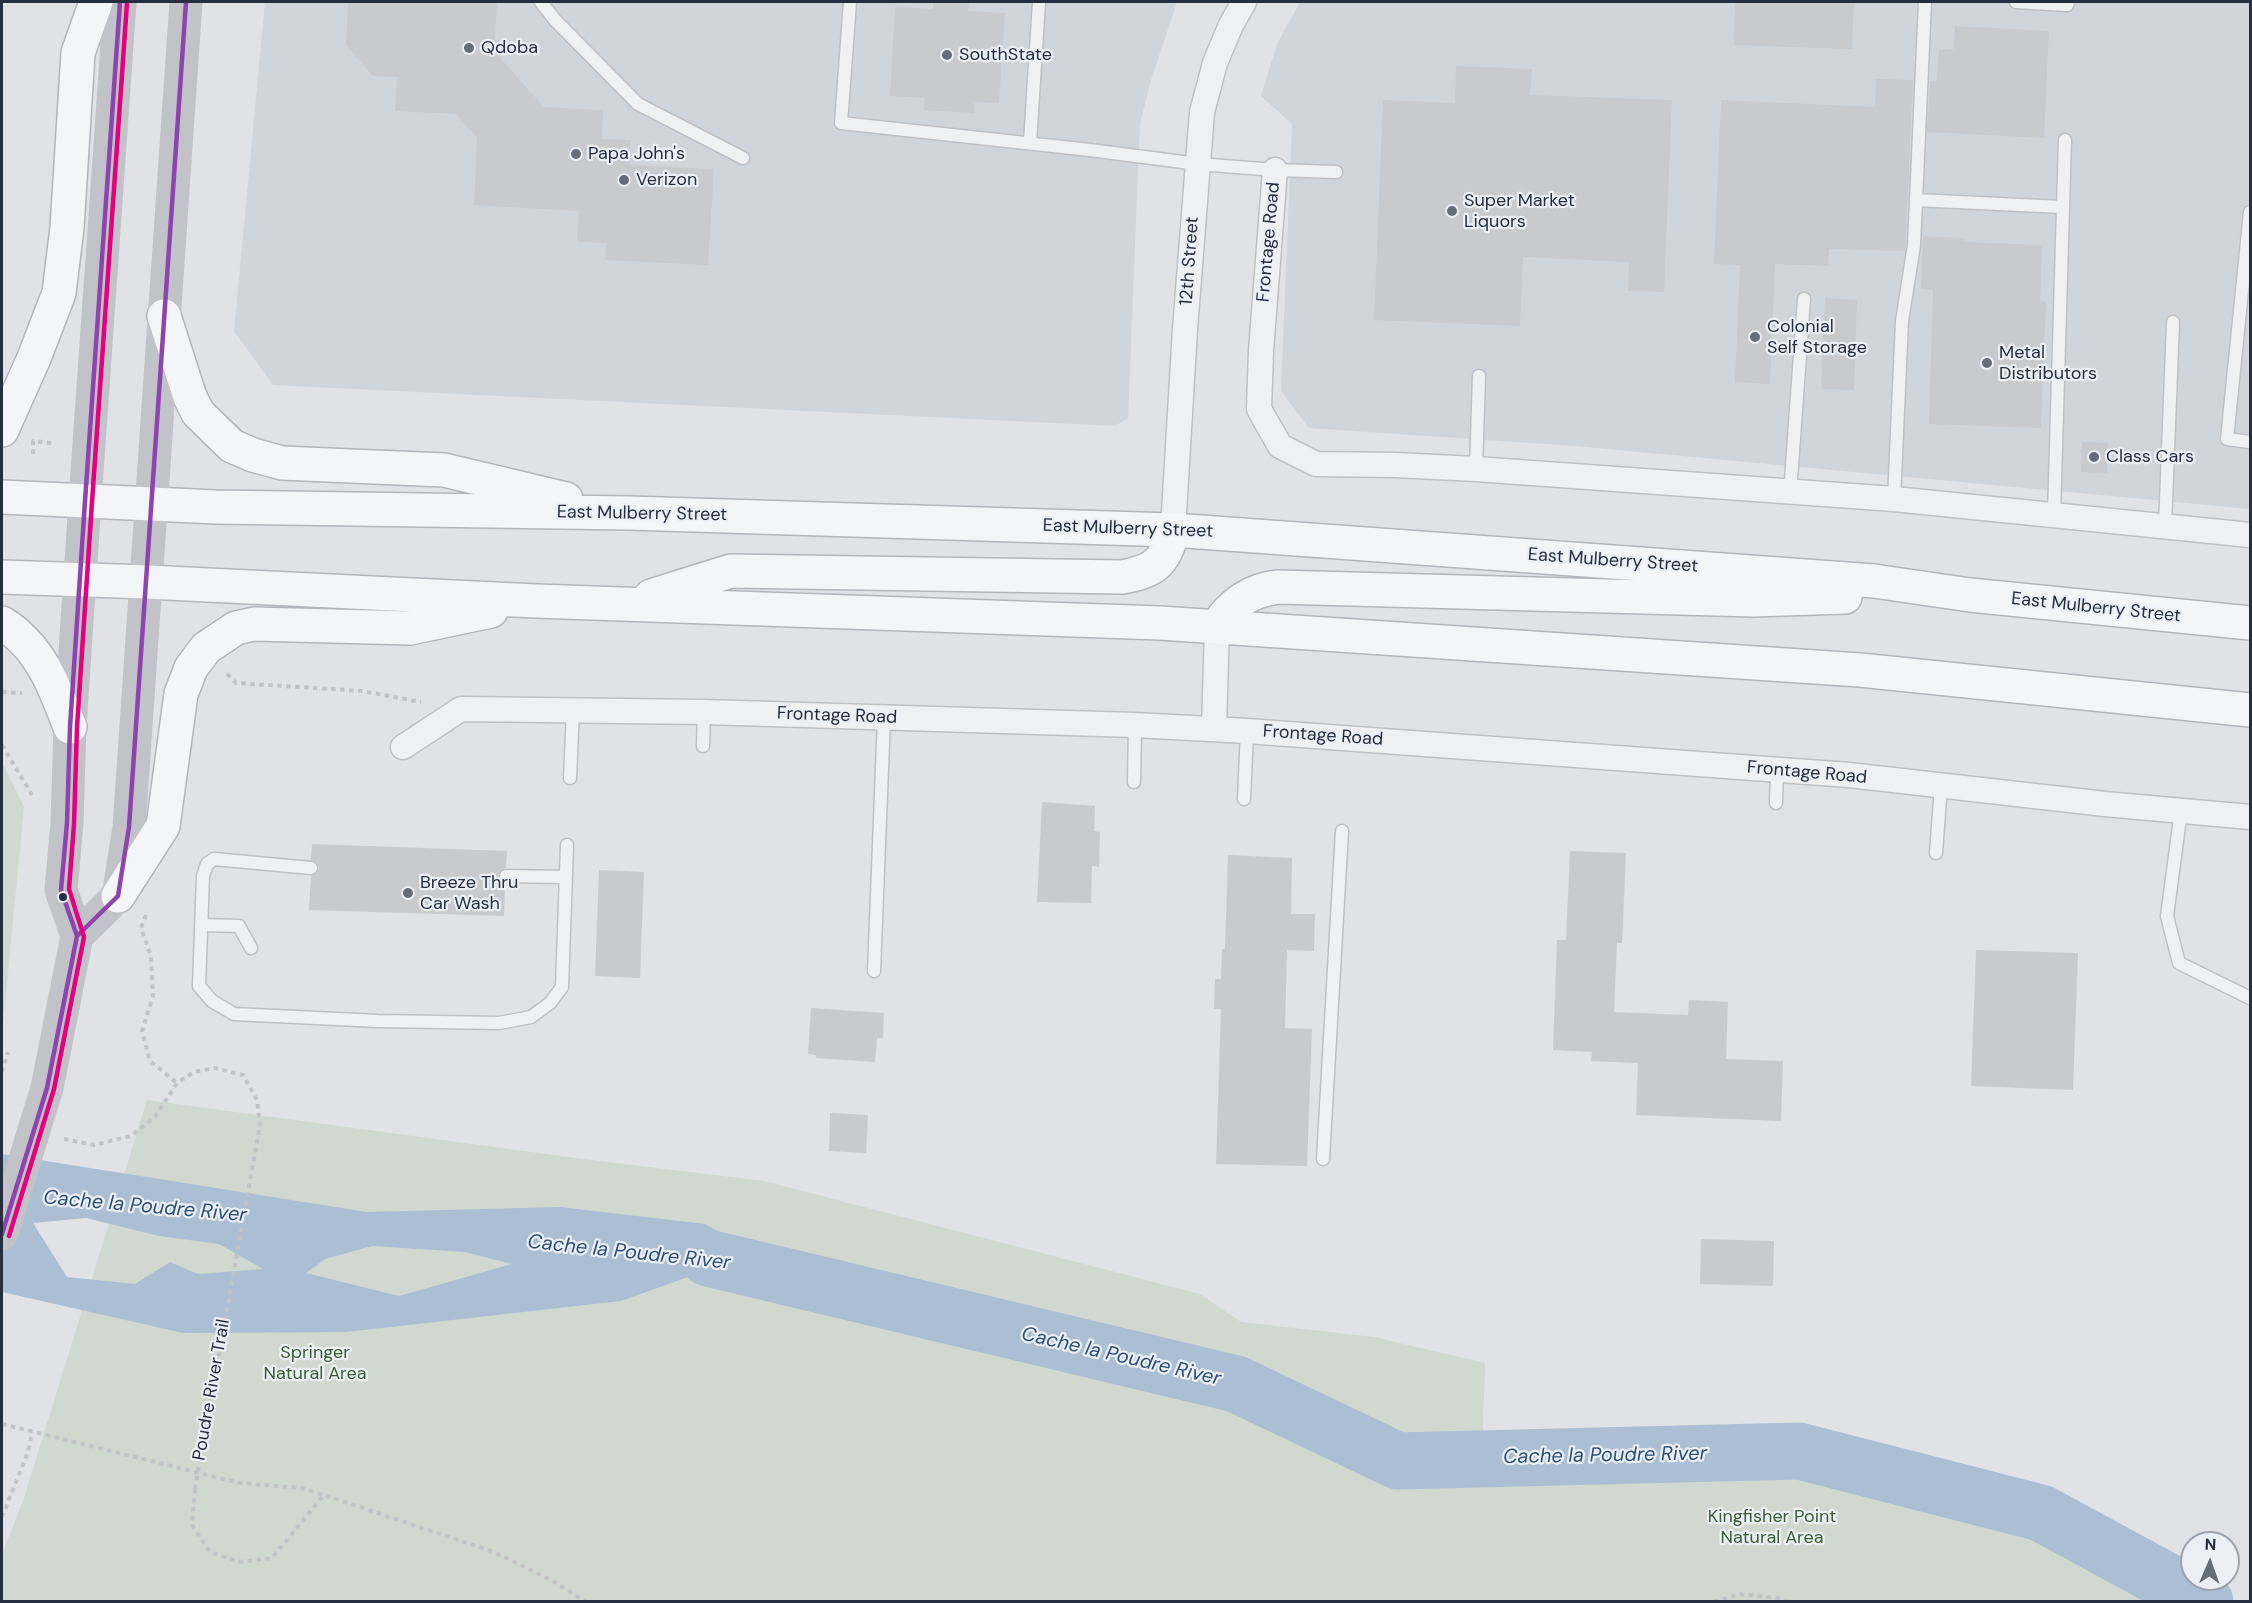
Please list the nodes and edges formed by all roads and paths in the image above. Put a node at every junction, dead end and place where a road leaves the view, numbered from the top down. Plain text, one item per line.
1 (96, 2) edge
2 (120, 2) edge
3 (186, 2) edge
4 (542, 2) edge
5 (850, 2) edge
6 (1039, 2) edge
7 (1244, 2) edge
8 (1924, 2) edge
9 (2016, 2) edge
10 (2067, 2) edge
11 (2065, 140) dead end
12 (1030, 143) junction
13 (743, 158) dead end
14 (1198, 164) junction
15 (1275, 170) junction
16 (1336, 172) dead end
17 (1916, 200) junction
18 (2062, 207) junction
19 (2250, 212) edge
20 (1804, 299) dead end
21 (164, 316) junction
22 (2173, 322) dead end
23 (1479, 376) dead end
24 (2, 430) edge
25 (2250, 442) edge
26 (52, 443) dead end
27 (33, 454) dead end
28 (1476, 469) junction
29 (1790, 493) junction
30 (2, 497) edge
31 (1894, 499) junction
32 (85, 501) junction
33 (151, 503) junction
34 (629, 513) junction
35 (2054, 515) junction
36 (2165, 527) junction
37 (1173, 530) junction
38 (2250, 535) edge
39 (2, 577) edge
40 (80, 580) junction
41 (147, 582) junction
42 (1970, 595) junction
43 (536, 602) junction
44 (630, 603) junction
45 (2, 623) edge
46 (2250, 623) edge
47 (1217, 626) junction
48 (206, 648) junction
49 (2, 692) edge
50 (30, 694) dead end
51 (460, 709) junction
52 (573, 709) junction
53 (2250, 711) edge
54 (704, 712) junction
55 (884, 718) junction
56 (1135, 725) junction
57 (70, 727) junction
58 (1214, 729) junction
59 (1247, 731) junction
60 (2, 745) edge
61 (703, 746) dead end
62 (403, 747) dead end
63 (1777, 770) junction
64 (570, 778) dead end
65 (1134, 782) dead end
66 (1941, 786) junction
67 (32, 795) dead end
68 (1244, 799) dead end
69 (1776, 802) dead end
70 (2181, 811) junction
71 (2250, 817) edge
72 (1342, 831) dead end
73 (567, 845) dead end
74 (1936, 853) dead end
75 (311, 868) dead end
76 (506, 876) dead end
77 (566, 877) junction
78 (118, 896) junction
79 (202, 925) junction
80 (77, 936) junction
81 (251, 948) dead end
82 (874, 971) dead end
83 (2250, 998) edge
84 (8, 1052) dead end
85 (2, 1072) edge
86 (59, 1137) dead end
87 (1323, 1159) dead end
88 (2, 1234) edge
89 (2, 1424) edge
90 (32, 1433) junction
91 (324, 1495) junction
92 (2, 1517) edge
93 (586, 1602) edge
94 (1714, 1602) edge
95 (1788, 1602) edge

1 - 24 highway
2 - 32 main road
3 - 21 main road
4 - 13 lane
5 - 12 lane
6 - 12 lane
7 - 14 street, 12th Street
8 - 17 lane
9 - 10 lane
11 - 18 lane
12 - 14 lane
14 - 15 lane
14 - 37 street, 12th Street
15 - 16 lane
15 - 28 street, Frontage Road
17 - 18 lane
17 - 31 lane
18 - 35 lane
19 - 25 lane
20 - 29 lane
21 - 33 main road
21 - 34 highway
22 - 36 lane
23 - 28 lane
26 - 27 path
28 - 29 street, Frontage Road
29 - 31 street, Frontage Road
30 - 32 highway, East Mulberry Street
31 - 35 street, Frontage Road
32 - 33 highway, East Mulberry Street
32 - 40 main road
33 - 34 highway, East Mulberry Street
33 - 41 main road
34 - 37 highway, East Mulberry Street
35 - 36 street, Frontage Road
36 - 38 street, Frontage Road
37 - 42 highway, East Mulberry Street
37 - 44 highway
39 - 40 highway
40 - 41 highway
40 - 57 main road
41 - 43 highway
41 - 78 main road
42 - 46 highway, East Mulberry Street
42 - 47 highway
43 - 44 highway
43 - 48 highway
44 - 47 highway
45 - 57 highway
47 - 53 highway
47 - 58 street
48 - 51 path
48 - 78 highway
49 - 50 path
51 - 52 street, Frontage Road
51 - 62 street
52 - 54 street, Frontage Road
52 - 64 lane
54 - 55 street, Frontage Road
54 - 61 lane
55 - 56 street, Frontage Road
55 - 82 lane
56 - 58 street, Frontage Road
56 - 65 lane
57 - 80 main road
58 - 59 street, Frontage Road
59 - 63 street, Frontage Road
59 - 68 lane
60 - 67 path
63 - 66 street, Frontage Road
63 - 69 lane
66 - 70 street, Frontage Road
66 - 74 lane
70 - 71 street, Frontage Road
70 - 83 lane
72 - 87 lane
73 - 77 lane
75 - 79 lane
76 - 77 lane
77 - 79 lane
78 - 80 main road
79 - 81 lane
80 - 88 main road, bridge
84 - 85 path
86 - 91 path, Poudre River Trail, bridge
89 - 90 path
90 - 91 path
90 - 92 path
91 - 93 path
94 - 95 path

